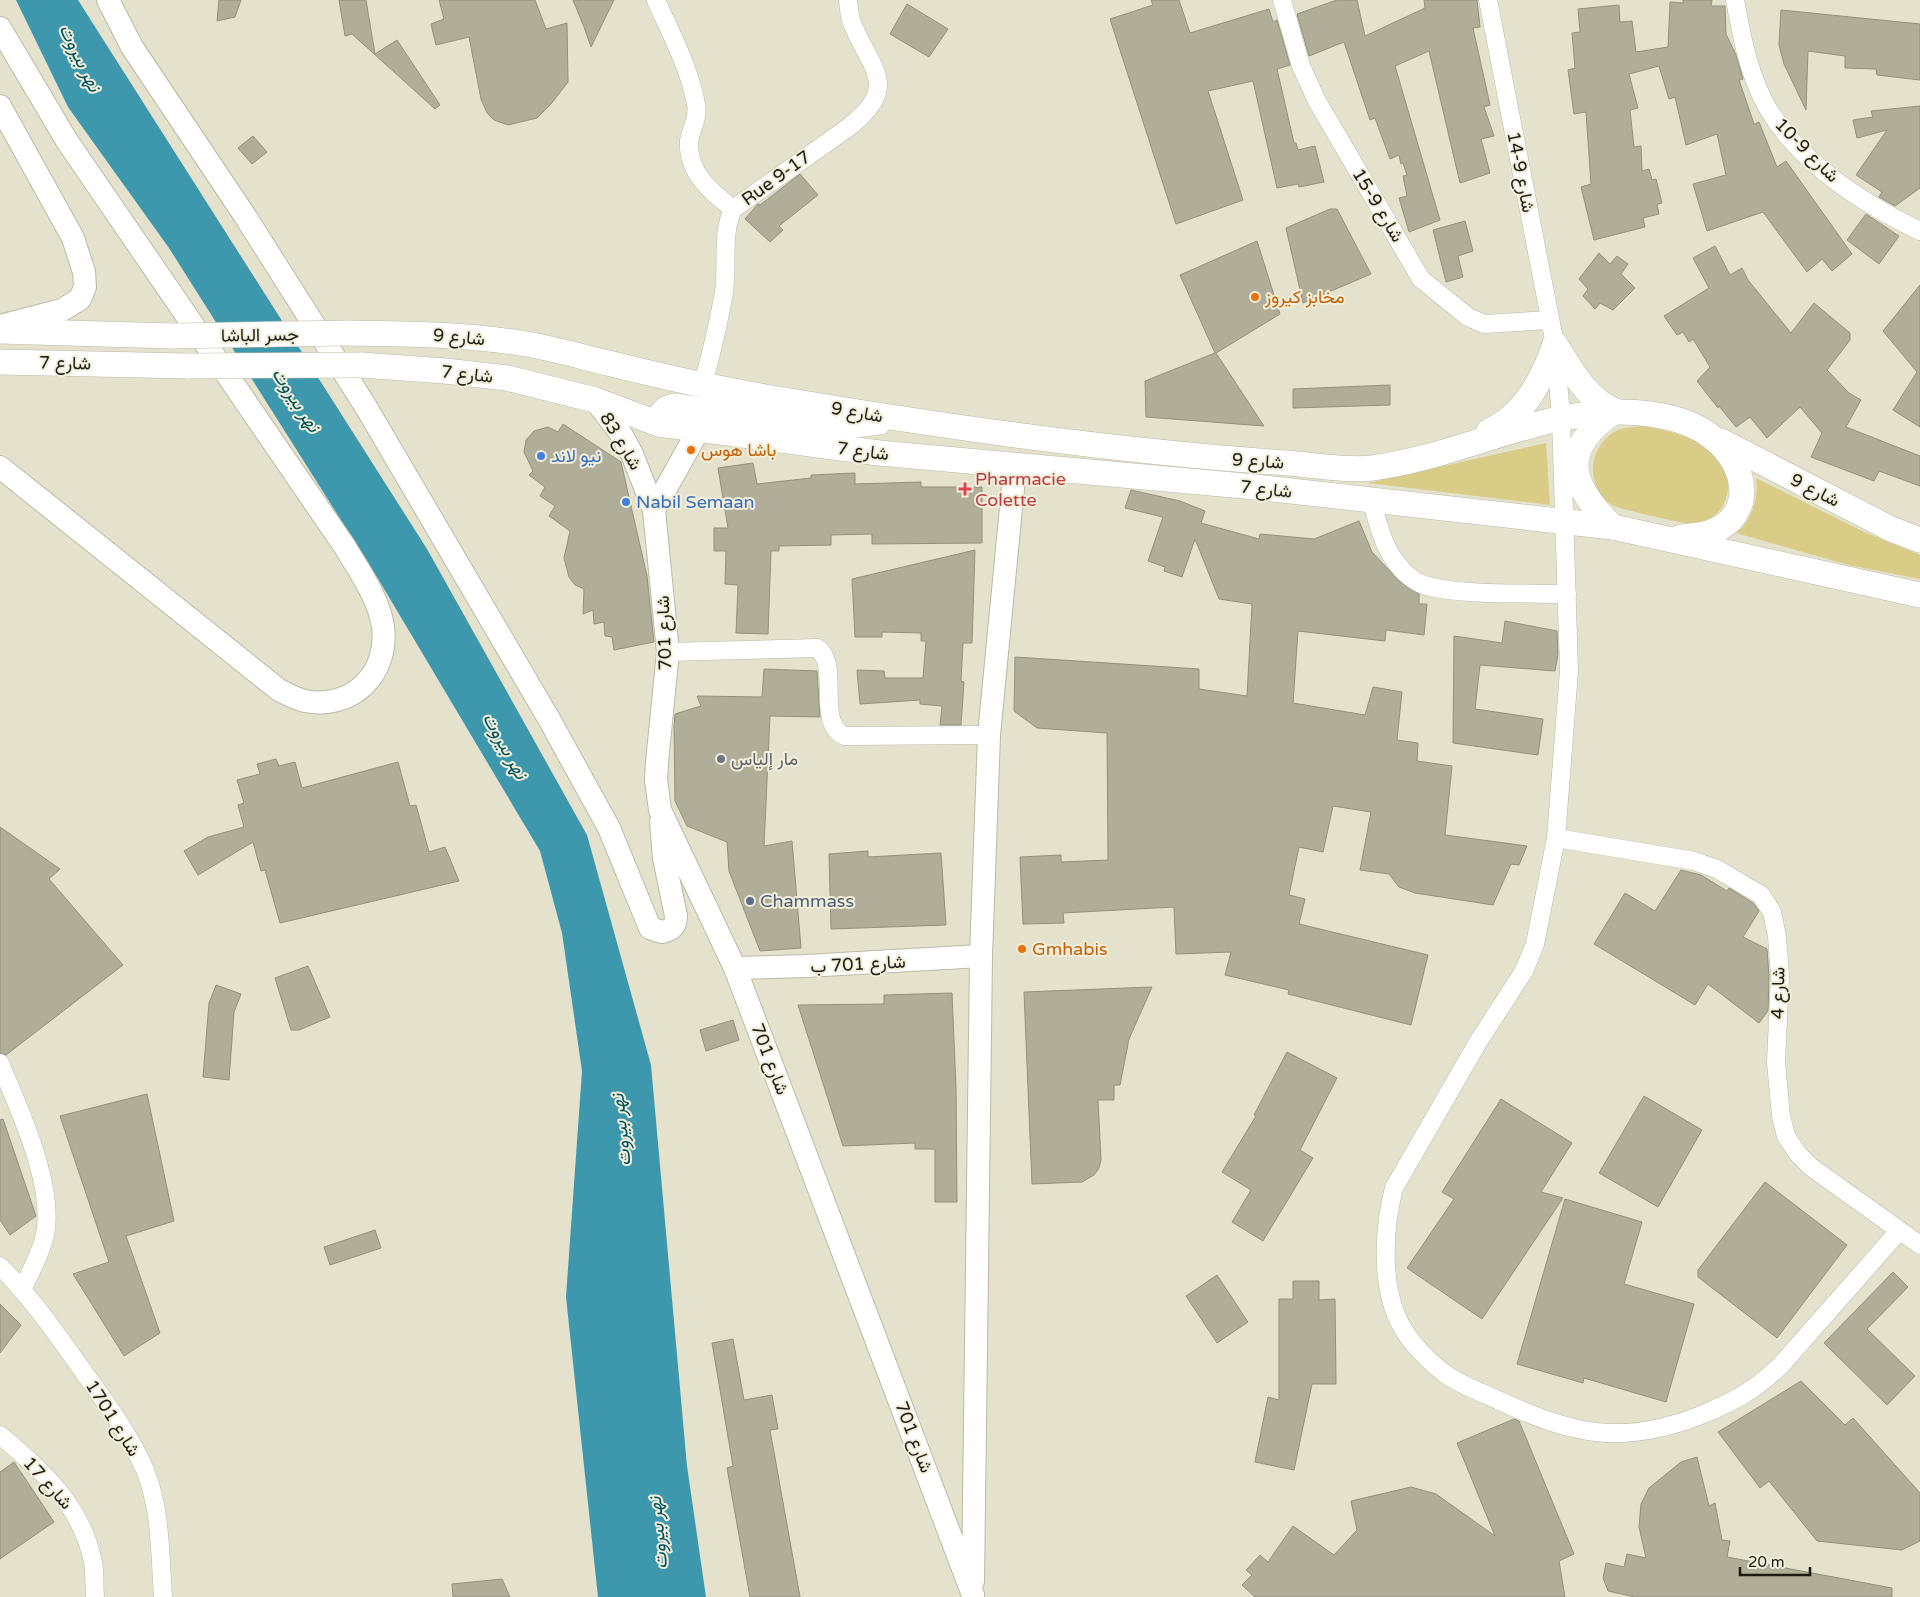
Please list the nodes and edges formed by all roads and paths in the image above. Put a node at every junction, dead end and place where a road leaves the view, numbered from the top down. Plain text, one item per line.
1 (108, 0) edge
2 (656, 0) edge
3 (848, 0) edge
4 (1282, 0) edge
5 (1488, 0) edge
6 (1735, 0) edge
7 (0, 28) edge
8 (0, 106) edge
9 (733, 209) junction
10 (1920, 231) edge
11 (0, 326) edge
12 (0, 330) edge
13 (1552, 332) junction
14 (348, 333) joint
15 (172, 336) joint
16 (0, 362) edge
17 (361, 365) joint
18 (189, 366) joint
19 (703, 385) junction
20 (595, 400) junction
21 (1615, 411) junction
22 (1561, 417) junction
23 (894, 419) junction
24 (659, 424) junction
25 (699, 429) junction
26 (1712, 437) junction
27 (1445, 451) junction
28 (1, 467) edge
29 (1015, 467) junction
30 (1371, 500) junction
31 (654, 510) junction
32 (1565, 524) junction
33 (1613, 528) junction
34 (1665, 538) junction
35 (1920, 540) edge
36 (1567, 594) junction
37 (1920, 595) edge
38 (668, 652) junction
39 (989, 735) junction
40 (660, 810) junction
41 (1556, 838) junction
42 (981, 956) junction
43 (735, 968) junction
44 (0, 1063) edge
45 (1899, 1231) junction
46 (1920, 1245) edge
47 (0, 1266) edge
48 (23, 1288) junction
49 (0, 1435) edge
50 (973, 1596) edge
51 (94, 1597) edge
52 (163, 1597) edge

1 - 40 street
2 - 9 street
3 - 9 street, Rue 9-17
4 - 13 street, شارع 9-15
5 - 13 street, شارع 9-14
6 - 10 street, شارع 9-10
7 - 28 street
8 - 11 street
9 - 19 street, Rue 9-17
12 - 15 main road, شارع 7
13 - 21 main road
13 - 22 street, شارع 9-14
13 - 27 main road
14 - 15 main road, جسر الباشا, bridge
14 - 19 main road, شارع 9
16 - 18 main road, شارع 7
17 - 18 main road, جسر الباشا, bridge
17 - 20 main road, شارع 7
19 - 23 main road, شارع 9
20 - 24 main road, شارع 7
20 - 31 street, شارع 83
21 - 22 main road
21 - 26 main road
21 - 33 main road
22 - 27 main road
22 - 32 street, شارع 9-14
23 - 24 main road
23 - 27 main road, شارع 9
24 - 25 main road, شارع 7
25 - 29 main road, شارع 7
25 - 31 street
26 - 34 main road
26 - 35 main road, شارع 9
29 - 30 main road, شارع 7
29 - 39 street
30 - 32 main road, شارع 7
30 - 36 street
31 - 38 street, شارع 701
32 - 33 main road, شارع 7
32 - 36 street, شارع 9-14
33 - 34 main road
34 - 37 main road
36 - 41 street, شارع 9-14
38 - 39 street
38 - 40 street, شارع 701
39 - 42 street
40 - 43 street, شارع 701
41 - 45 street, شارع 4
41 - 45 street, شارع 9-14
42 - 43 street, شارع 701 ب
42 - 50 street
43 - 50 street, شارع 701
44 - 48 street
45 - 46 street, شارع 4
47 - 48 street, شارع 1701
48 - 52 street, شارع 1701
49 - 51 street, شارع 17

